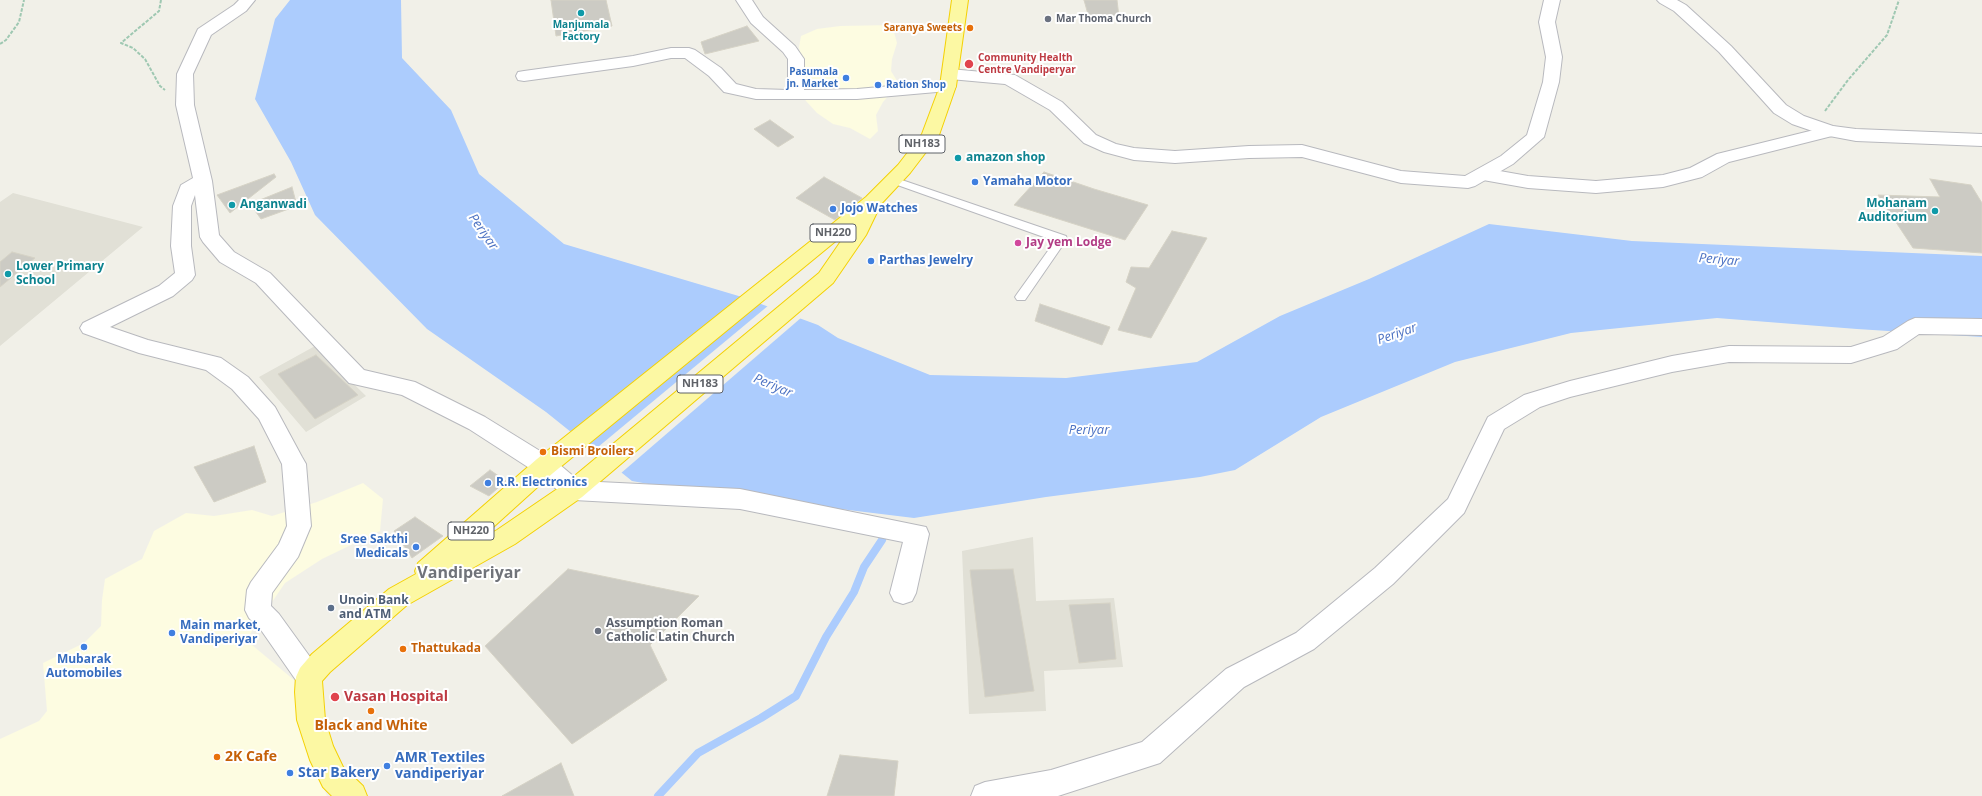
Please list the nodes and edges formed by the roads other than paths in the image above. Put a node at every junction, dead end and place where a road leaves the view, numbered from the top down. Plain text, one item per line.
1 (247, 0) edge
2 (744, 0) edge
3 (960, 0) edge
4 (1552, 0) edge
5 (1665, 0) edge
6 (524, 76) dead end
7 (949, 80) junction
8 (796, 95) junction
9 (1822, 128) junction
10 (1982, 140) edge
11 (1483, 174) junction
12 (203, 180) junction
13 (893, 180) junction
14 (873, 201) junction
15 (1021, 297) dead end
16 (1982, 327) edge
17 (545, 466) junction
18 (574, 490) junction
19 (903, 593) dead end
20 (398, 597) junction
21 (309, 677) junction
22 (353, 796) edge
23 (985, 796) edge

1 - 12 street
2 - 8 street
3 - 7 highway, NH183
4 - 11 street
5 - 9 street
6 - 8 street
7 - 8 street
7 - 11 street
7 - 13 highway, NH183
9 - 10 street
9 - 11 street
12 - 17 street
12 - 21 street
13 - 14 highway, NH183
13 - 15 lane
14 - 17 highway, NH220
14 - 18 highway, NH183
16 - 23 street
17 - 18 street
17 - 20 highway, NH220
18 - 19 street
18 - 20 highway, NH183
20 - 21 highway, NH183
21 - 22 highway

